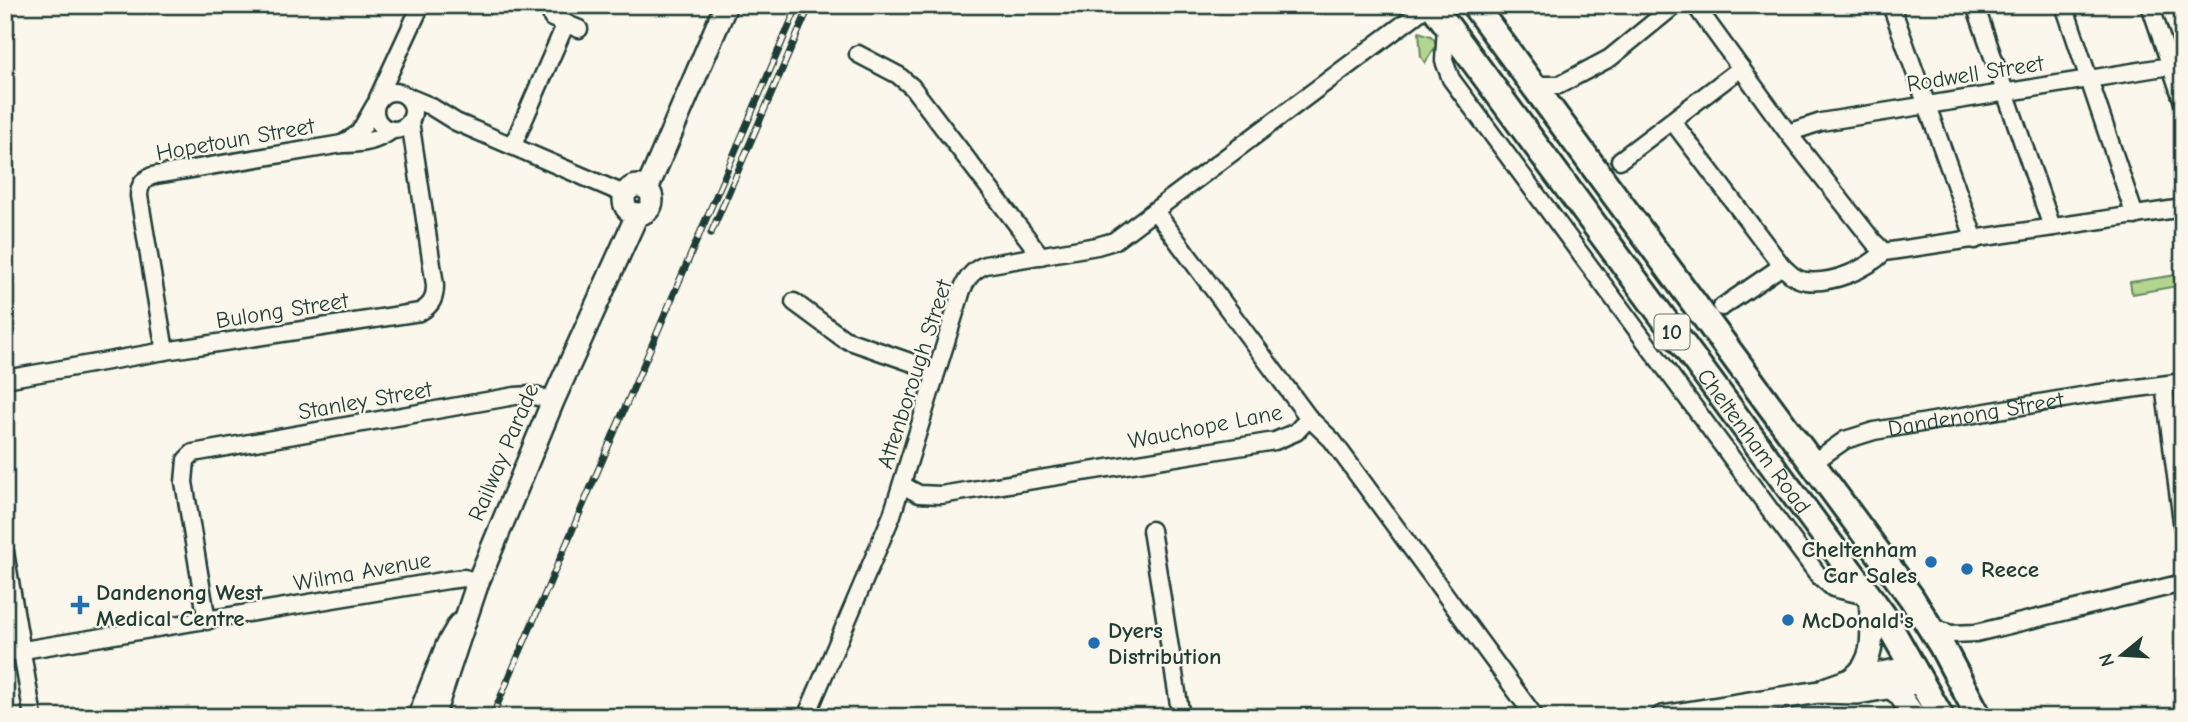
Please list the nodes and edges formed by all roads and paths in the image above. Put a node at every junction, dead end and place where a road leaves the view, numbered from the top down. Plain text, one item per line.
1 (421, 5) edge
2 (726, 5) edge
3 (1474, 5) edge
4 (1675, 5) edge
5 (1891, 5) edge
6 (1975, 5) edge
7 (2064, 5) edge
8 (2150, 5) edge
9 (1701, 8) edge
10 (1436, 12) edge
11 (566, 23) dead end
12 (409, 37) junction
13 (858, 54) dead end
14 (2170, 66) junction
15 (1741, 68) junction
16 (2089, 78) junction
17 (1532, 85) junction
18 (2006, 91) junction
19 (405, 95) junction
20 (377, 102) junction
21 (2183, 102) edge
22 (1926, 104) junction
23 (411, 120) junction
24 (456, 122) junction
25 (1673, 122) junction
26 (393, 130) junction
27 (1788, 133) junction
28 (342, 144) junction
29 (513, 145) junction
30 (1620, 160) dead end
31 (417, 172) junction
32 (647, 189) junction
33 (624, 194) junction
34 (2183, 208) edge
35 (1155, 211) junction
36 (637, 215) junction
37 (2136, 216) junction
38 (2052, 227) junction
39 (1975, 240) junction
40 (1884, 253) junction
41 (1041, 256) junction
42 (1782, 267) junction
43 (794, 302) dead end
44 (1722, 307) dead end
45 (165, 351) junction
46 (936, 371) junction
47 (5, 379) edge
48 (2183, 382) edge
49 (2164, 385) junction
50 (553, 401) junction
51 (1309, 418) junction
52 (1811, 464) junction
53 (1784, 484) junction
54 (902, 485) junction
55 (2183, 529) edge
56 (1151, 530) dead end
57 (5, 552) edge
58 (2183, 583) edge
59 (474, 590) junction
60 (1870, 597) junction
61 (207, 621) junction
62 (1930, 627) junction
63 (13, 652) edge
64 (1953, 668) junction
65 (1918, 675) junction
66 (1851, 679) junction
67 (1891, 688) junction
68 (1819, 692) junction
69 (1667, 716) edge
70 (33, 717) edge
71 (416, 717) edge
72 (433, 717) edge
73 (806, 717) edge
74 (1181, 717) edge
75 (1535, 717) edge
76 (1915, 717) edge
77 (1941, 717) edge
78 (1979, 717) edge

1 - 12 street
2 - 32 main road
3 - 17 main road, Cheltenham Road / 10
4 - 17 street
5 - 22 street
6 - 18 street
7 - 16 street
8 - 14 street
9 - 15 street
10 - 35 street, Attenborough Street
10 - 53 main road, Cheltenham Road / 10
10 - 60 street
11 - 29 street
12 - 19 street
12 - 20 street, Hopetoun Street
13 - 41 street
14 - 16 street, Rodwell Street
14 - 21 street
15 - 25 street
15 - 27 street
16 - 18 street, Rodwell Street
16 - 37 street
17 - 52 main road, Cheltenham Road / 10
18 - 22 street, Rodwell Street
18 - 38 street
19 - 20 street
19 - 23 street
19 - 24 street
20 - 26 street
20 - 28 street, Hopetoun Street
22 - 27 street, Rodwell Street
22 - 39 street
23 - 24 street
23 - 26 street
23 - 31 street, Bulong Street
24 - 29 street
25 - 30 street
25 - 42 street
26 - 28 street, Hopetoun Street
26 - 31 street, Bulong Street
27 - 40 street
28 - 45 street, Hopetoun Street
29 - 33 street
31 - 45 street, Bulong Street
32 - 33 main road
32 - 36 main road
33 - 36 main road
34 - 37 street
35 - 41 street, Attenborough Street
35 - 51 street
36 - 50 main road, Railway Parade
37 - 38 street
38 - 39 street
39 - 40 street
40 - 42 street
41 - 46 street, Attenborough Street
42 - 44 street
43 - 46 street
45 - 47 street, Bulong Street
46 - 54 street, Attenborough Street
48 - 49 street, Dandenong Street
49 - 52 street, Dandenong Street
49 - 55 street
50 - 59 main road, Railway Parade
50 - 61 street, Stanley Street
51 - 54 street, Wauchope Lane
51 - 75 street, Wauchope Lane
52 - 53 main road, Dandenong Street
52 - 62 main road, Cheltenham Road / 10
53 - 60 main road, Cheltenham Road / 10
54 - 73 street, Attenborough Street
56 - 74 street
57 - 63 street
58 - 62 street
59 - 61 street, Wilma Avenue
59 - 71 street
59 - 72 main road, Railway Parade
60 - 65 main road, Cheltenham Road / 10
60 - 66 main road
61 - 63 street, Wilma Avenue
62 - 64 main road, Cheltenham Road / 10
63 - 70 street
64 - 65 main road
64 - 78 main road, Cheltenham Road / 10
65 - 66 main road
65 - 67 main road
65 - 77 main road, Cheltenham Road / 10
66 - 68 main road
67 - 68 main road
67 - 76 main road
68 - 69 main road

